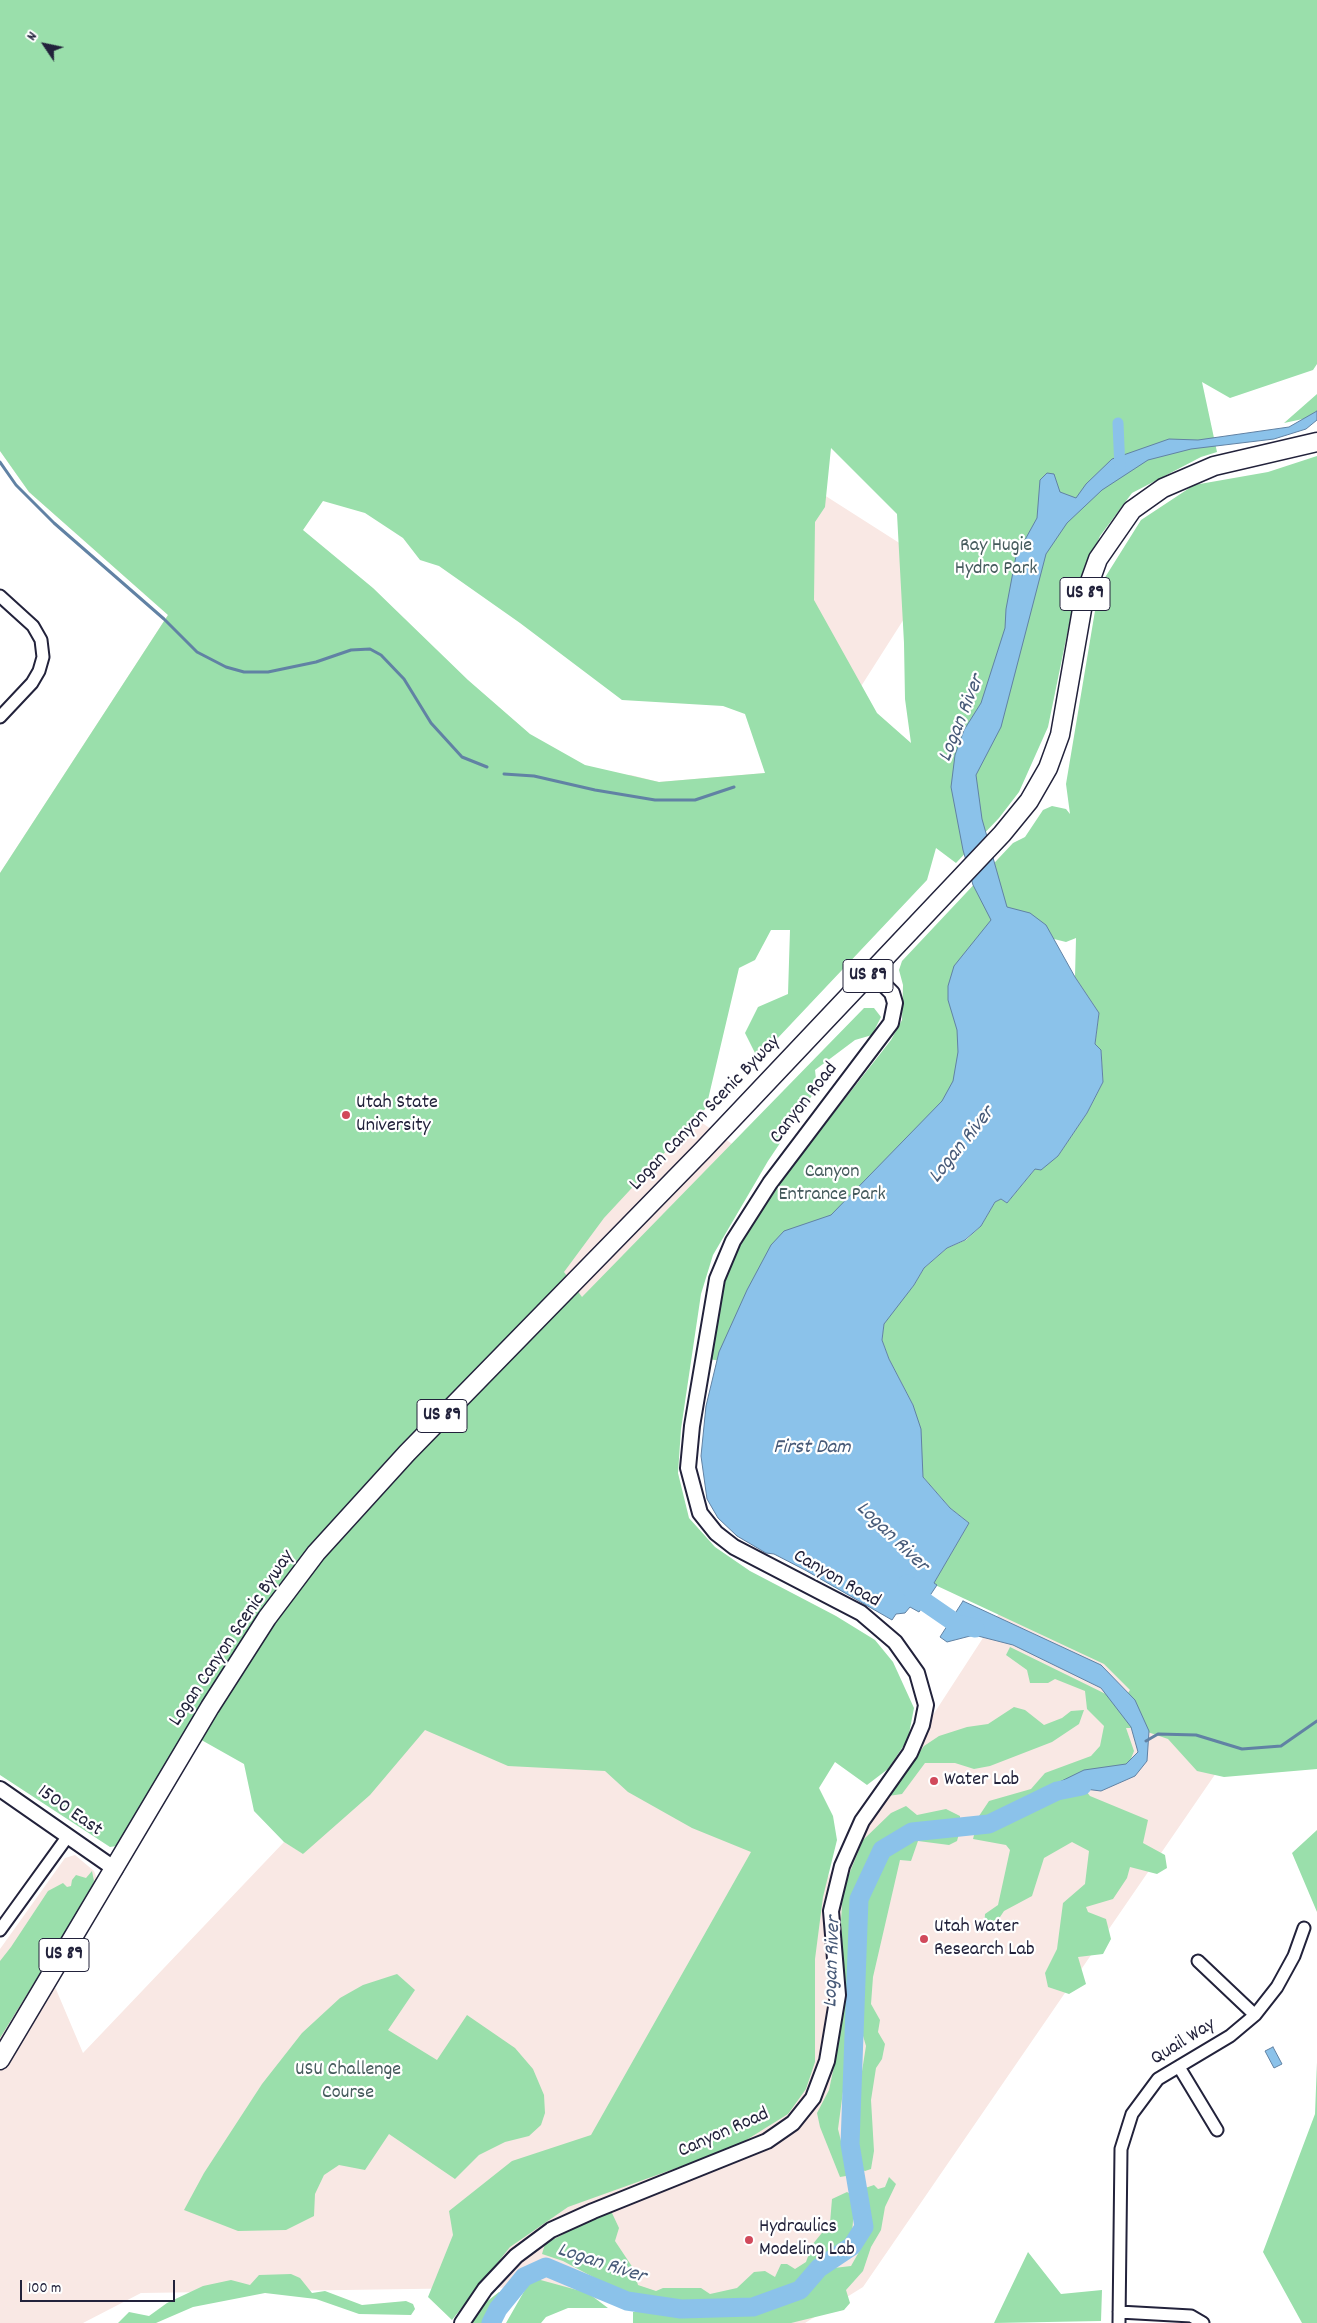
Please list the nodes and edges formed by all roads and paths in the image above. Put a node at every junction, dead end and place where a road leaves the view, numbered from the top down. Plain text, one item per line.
1 (1317, 442) edge
2 (0, 596) edge
3 (0, 717) edge
4 (871, 972) junction
5 (0, 1789) edge
6 (68, 1836) junction
7 (115, 1869) junction
8 (1304, 1928) dead end
9 (0, 1930) edge
10 (1198, 1961) dead end
11 (1256, 2015) junction
12 (0, 2060) edge
13 (1179, 2067) junction
14 (1218, 2130) dead end
15 (1119, 2317) edge
16 (462, 2323) edge
17 (1203, 2323) edge

1 - 4 main road, Logan Canyon Scenic Byway / US 89
2 - 3 street
4 - 7 main road, Logan Canyon Scenic Byway / US 89
4 - 16 street, Canyon Road
5 - 6 street, 1500 East
6 - 7 street, 1500 East
6 - 9 street
7 - 12 main road, US 89
8 - 11 street, Quail Way
10 - 11 street
11 - 13 street, Quail Way
13 - 14 street
13 - 15 street, Quail Way
15 - 17 street

